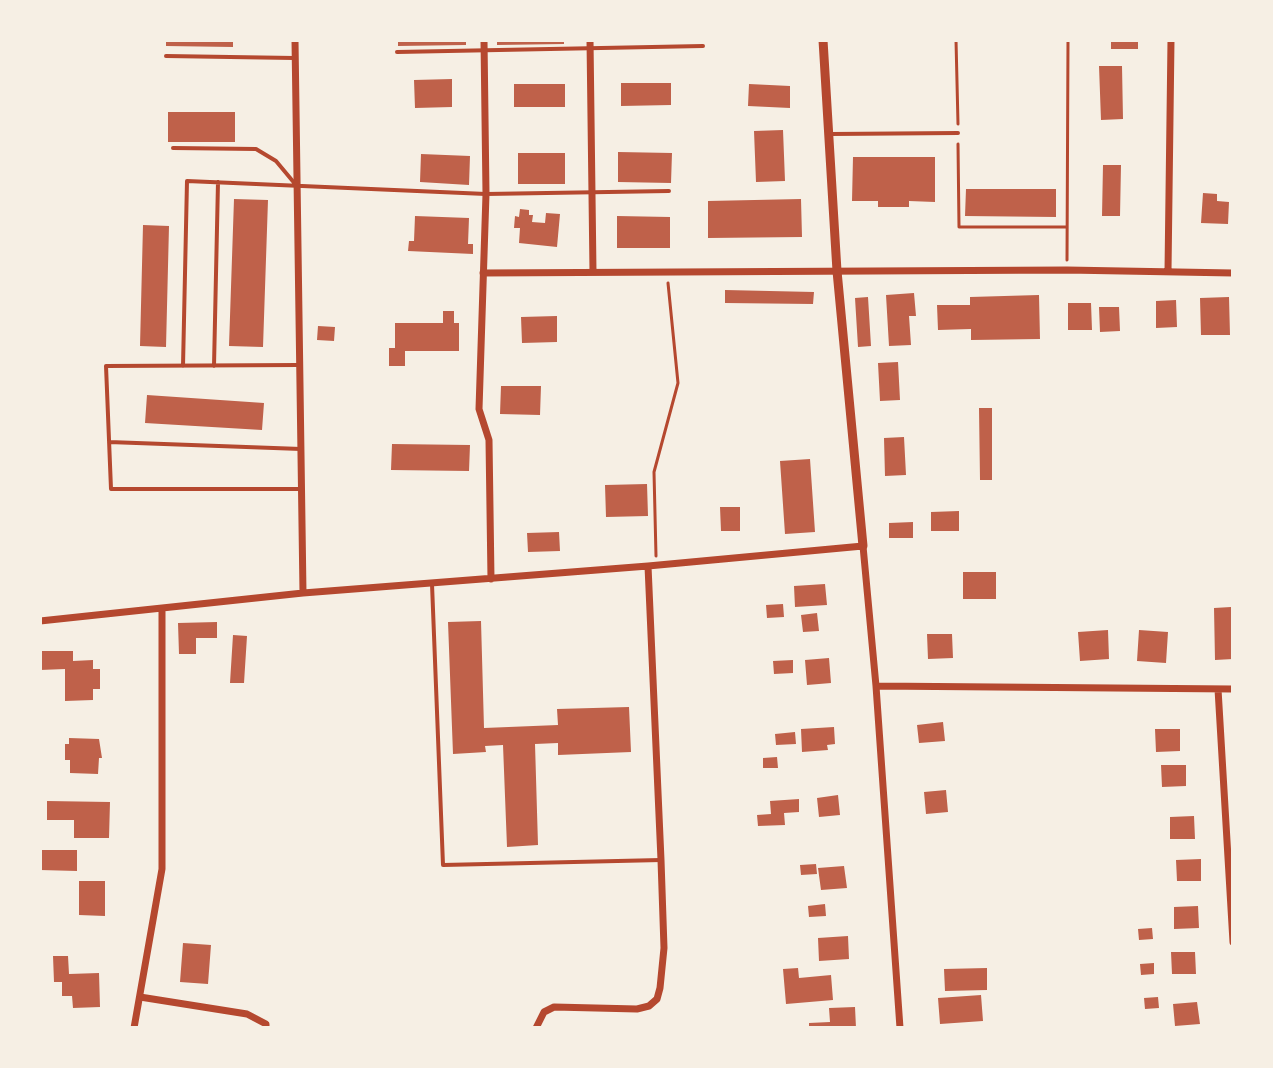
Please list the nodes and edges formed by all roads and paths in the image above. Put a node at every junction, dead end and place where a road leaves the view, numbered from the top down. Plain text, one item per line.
1 (295, 40) edge
2 (484, 40) edge
3 (823, 40) edge
4 (956, 40) edge
5 (1068, 40) edge
6 (1171, 40) edge
7 (590, 44) edge
8 (703, 46) dead end
9 (484, 50) junction
10 (397, 52) dead end
11 (166, 56) dead end
12 (294, 58) junction
13 (958, 133) junction
14 (829, 134) junction
15 (173, 148) dead end
16 (218, 182) junction
17 (296, 185) junction
18 (669, 191) dead end
19 (594, 192) junction
20 (486, 194) junction
21 (1067, 227) junction
22 (1067, 270) junction
23 (837, 271) junction
24 (1168, 271) junction
25 (593, 272) junction
26 (667, 272) junction
27 (483, 273) junction
28 (1233, 273) edge
29 (299, 365) junction
30 (183, 366) junction
31 (214, 366) junction
32 (109, 442) junction
33 (301, 449) junction
34 (301, 489) junction
35 (863, 546) junction
36 (652, 566) junction
37 (491, 579) junction
38 (432, 584) junction
39 (303, 593) junction
40 (162, 608) junction
41 (40, 621) edge
42 (876, 686) junction
43 (1218, 689) junction
44 (1233, 689) edge
45 (661, 860) junction
46 (1233, 942) edge
47 (140, 997) junction
48 (134, 1028) edge
49 (266, 1028) edge
50 (536, 1028) edge
51 (900, 1028) edge

1 - 12 street
2 - 9 street
3 - 14 street
4 - 13 path
5 - 21 path
6 - 24 street
7 - 8 lane
7 - 9 lane
7 - 19 street
9 - 10 lane
9 - 20 street
11 - 12 lane
12 - 17 street
13 - 14 lane
13 - 21 path
14 - 23 street
15 - 17 lane
16 - 17 lane
16 - 30 lane
16 - 31 lane
17 - 20 lane
17 - 29 street
18 - 19 lane
19 - 20 lane
19 - 25 street
20 - 27 street
21 - 22 path
22 - 23 street
22 - 24 street
23 - 26 street
23 - 35 street
24 - 28 street
25 - 26 street
25 - 27 street
26 - 36 path
27 - 37 street
29 - 31 lane
29 - 33 street
30 - 31 lane
30 - 32 lane
32 - 33 lane
32 - 34 lane
33 - 34 street
34 - 39 street
35 - 36 street
35 - 42 street
36 - 37 street
36 - 45 street
37 - 38 street
38 - 39 street
38 - 45 lane
39 - 40 street
40 - 41 street
40 - 47 street
42 - 43 street
42 - 51 street
43 - 44 street
43 - 46 street
45 - 50 street
47 - 48 street
47 - 49 street

